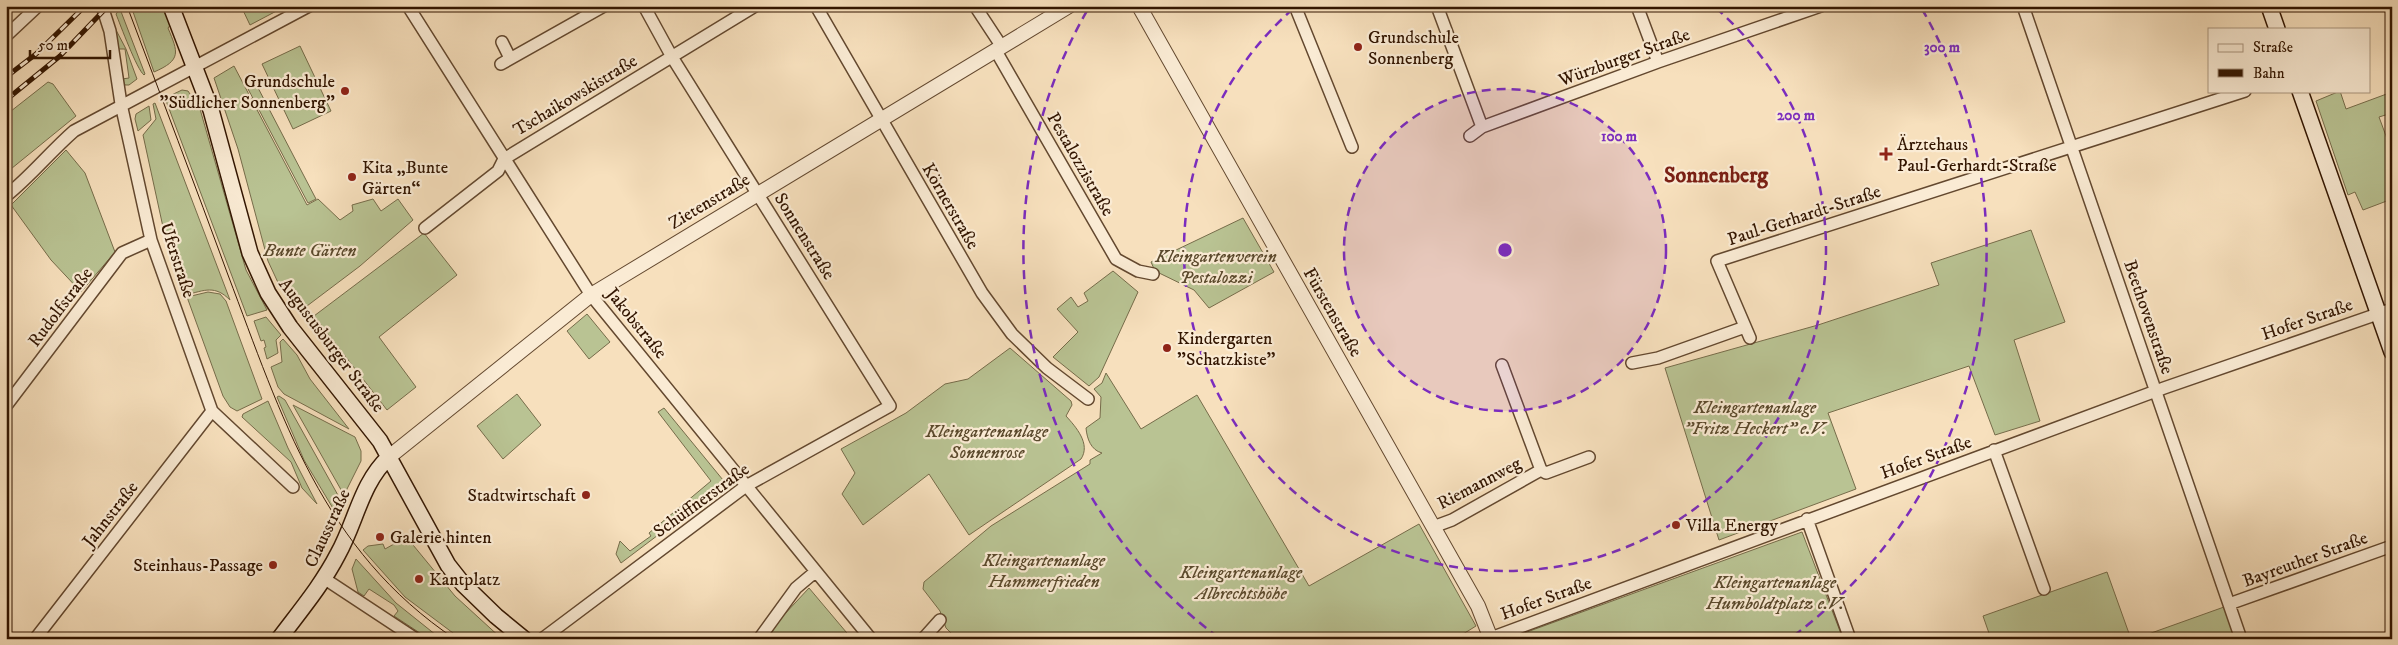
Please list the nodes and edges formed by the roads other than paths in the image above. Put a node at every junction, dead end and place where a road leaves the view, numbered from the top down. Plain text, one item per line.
1 (38, 6) edge
2 (102, 6) edge
3 (171, 6) edge
4 (309, 6) edge
5 (408, 6) edge
6 (604, 6) edge
7 (644, 6) edge
8 (755, 6) edge
9 (816, 6) edge
10 (975, 6) edge
11 (1069, 6) edge
12 (1139, 6) edge
13 (1295, 6) edge
14 (1437, 6) edge
15 (1637, 6) edge
16 (1821, 6) edge
17 (2023, 6) edge
18 (2269, 6) edge
19 (2277, 28) edge
20 (6, 36) edge
21 (502, 42) dead end
22 (999, 49) junction
23 (672, 57) junction
24 (1658, 62) junction
25 (194, 67) junction
26 (2242, 92) edge
27 (2300, 92) edge
28 (121, 104) junction
29 (881, 119) junction
30 (1482, 127) junction
31 (1470, 136) dead end
32 (1352, 147) dead end
33 (2072, 148) junction
34 (504, 159) junction
35 (758, 193) junction
36 (6, 196) edge
37 (425, 228) dead end
38 (151, 240) junction
39 (1153, 274) dead end
40 (591, 295) junction
41 (2385, 311) edge
42 (2392, 352) edge
43 (1632, 363) dead end
44 (1502, 365) dead end
45 (2156, 390) junction
46 (1088, 399) dead end
47 (6, 406) edge
48 (890, 406) joint
49 (212, 411) junction
50 (1994, 450) junction
51 (389, 457) junction
52 (1589, 458) dead end
53 (1541, 470) junction
54 (746, 486) junction
55 (294, 487) dead end
56 (1807, 519) junction
57 (1433, 527) junction
58 (2392, 546) edge
59 (815, 572) junction
60 (331, 583) junction
61 (2044, 589) dead end
62 (2229, 604) junction
63 (940, 620) dead end
64 (1490, 638) edge
65 (35, 639) edge
66 (279, 639) edge
67 (416, 639) edge
68 (524, 639) edge
69 (542, 639) edge
70 (759, 639) edge
71 (871, 639) edge
72 (923, 639) edge
73 (1850, 639) edge
74 (2241, 639) edge

1 - 20 street
2 - 28 street, Uferstraße
3 - 25 main road, Augustusburger Straße
4 - 25 street
5 - 34 street, Jakobstraße
6 - 21 street
7 - 23 street, Sonnenstraße
8 - 23 street, Tschaikowskistraße
9 - 29 street, Körnerstraße
10 - 22 street, Pestalozzistraße
11 - 22 street, Zietenstraße
12 - 57 street, Fürstenstraße
13 - 32 street
14 - 30 street
15 - 24 street
16 - 24 street, Würzburger Straße
17 - 33 street, Beethovenstraße
18 - 19 main road
22 - 29 street, Zietenstraße
22 - 39 street, Pestalozzistraße
23 - 34 street, Tschaikowskistraße
23 - 35 street, Sonnenstraße
24 - 30 street, Würzburger Straße
25 - 28 street
25 - 51 main road, Augustusburger Straße
26 - 33 street, Paul-Gerhardt-Straße
27 - 41 main road
28 - 36 street
28 - 38 street, Uferstraße
29 - 35 street, Zietenstraße
29 - 46 street, Körnerstraße
30 - 31 street, Würzburger Straße
33 - 43 street, Paul-Gerhardt-Straße
33 - 45 street, Beethovenstraße
34 - 37 street, Tschaikowskistraße
34 - 40 street, Jakobstraße
35 - 40 street, Zietenstraße
35 - 48 street, Sonnenstraße
38 - 47 street, Rudolfstraße
38 - 49 street, Uferstraße
40 - 51 street, Zietenstraße
40 - 54 street, Jakobstraße
41 - 42 main road
41 - 45 street, Hofer Straße
44 - 53 street, Riemannweg
45 - 50 street, Hofer Straße
45 - 62 street, Beethovenstraße
48 - 54 street, Schüffnerstraße
49 - 55 street, Uferstraße
49 - 65 street, Jahnstraße
50 - 56 street, Hofer Straße
50 - 61 street
51 - 60 main road, Clausstraße
51 - 68 main road, Augustusburger Straße
52 - 53 street, Riemannweg
53 - 57 street, Riemannweg
54 - 59 street, Jakobstraße
54 - 69 street, Schüffnerstraße
56 - 64 street, Hofer Straße
56 - 73 street
57 - 64 street, Fürstenstraße
58 - 62 street, Bayreuther Straße
59 - 70 street
59 - 71 street, Jakobstraße
60 - 66 main road, Clausstraße
60 - 67 street
62 - 74 street, Beethovenstraße
63 - 72 street

